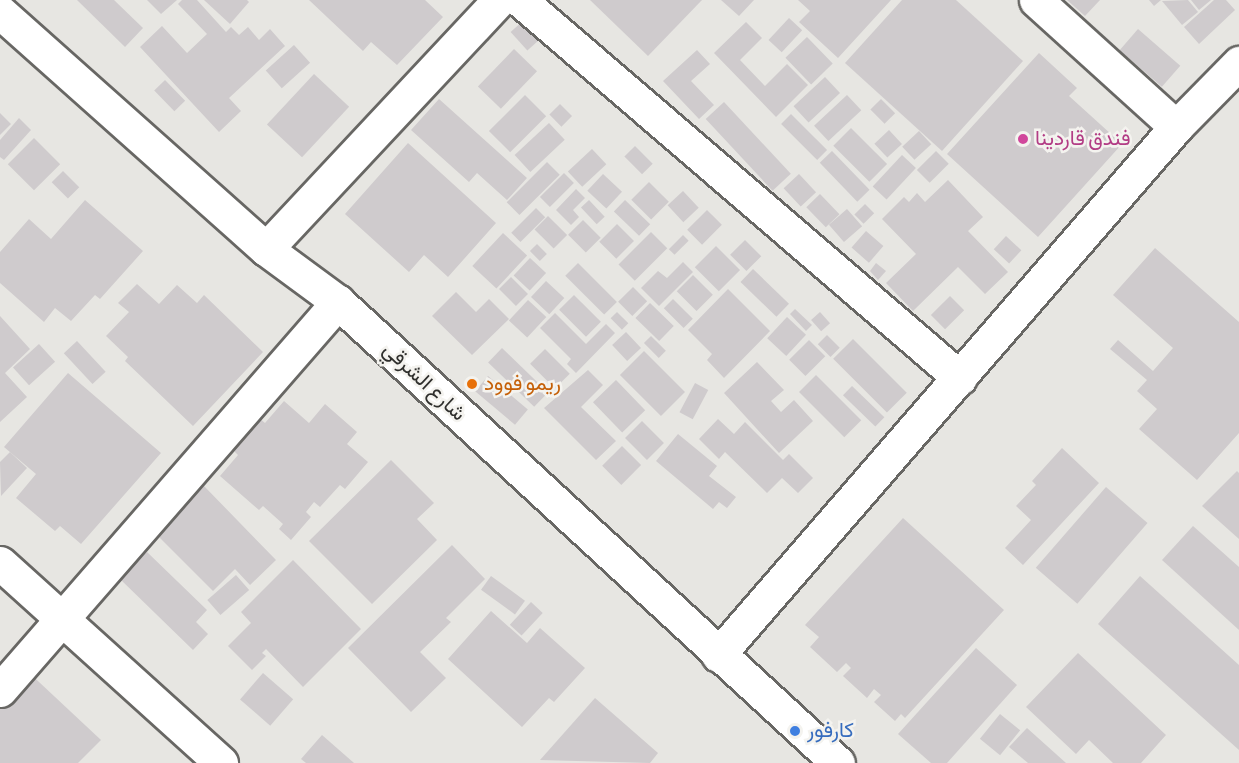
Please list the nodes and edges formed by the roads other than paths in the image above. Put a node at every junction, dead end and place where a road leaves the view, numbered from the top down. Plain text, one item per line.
1 (499, 0) edge
2 (520, 0) edge
3 (1036, 0) edge
4 (0, 12) edge
5 (1239, 63) edge
6 (1176, 127) junction
7 (266, 249) junction
8 (338, 302) junction
9 (960, 378) junction
10 (0, 563) edge
11 (62, 618) junction
12 (718, 655) junction
13 (0, 690) edge
14 (220, 763) edge
15 (838, 763) edge

1 - 7 street
2 - 9 street
3 - 6 street
4 - 7 street, شارع الشرقي
5 - 6 street
6 - 9 street
7 - 8 street, شارع الشرقي
8 - 11 street
8 - 12 street, شارع الشرقي
9 - 12 street
10 - 11 street
11 - 13 street
11 - 14 street
12 - 15 street, شارع الشرقي

